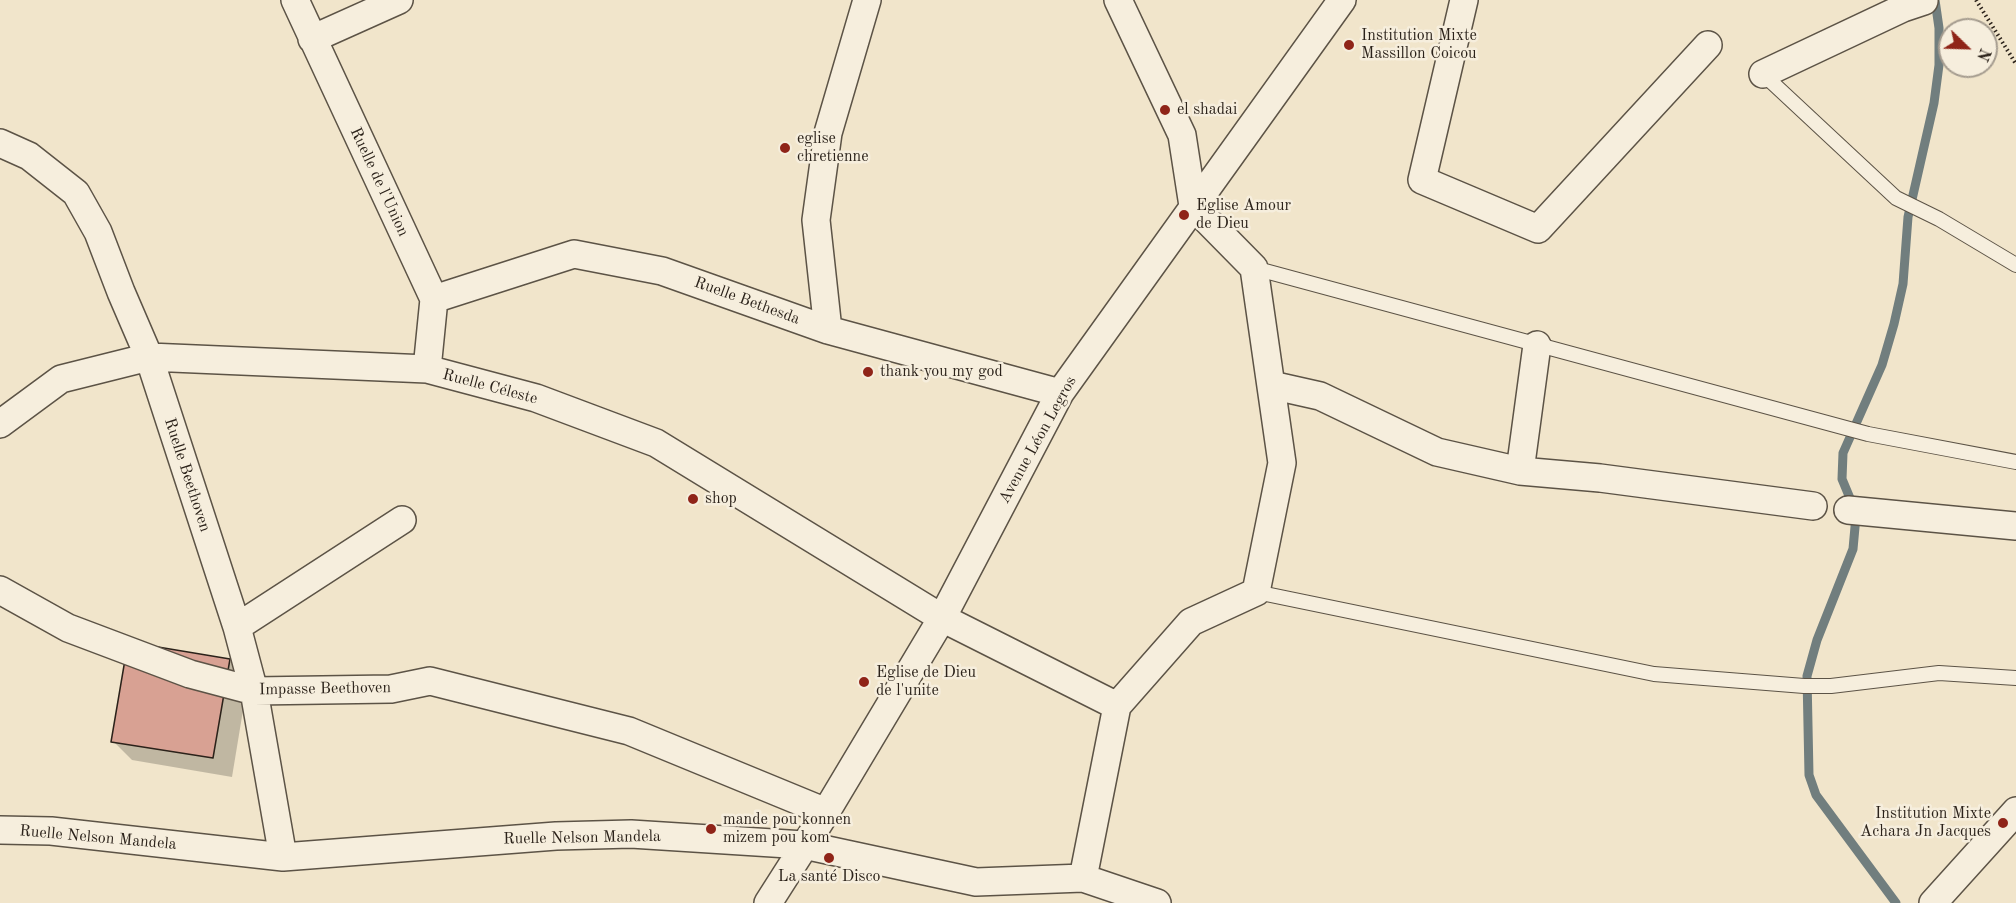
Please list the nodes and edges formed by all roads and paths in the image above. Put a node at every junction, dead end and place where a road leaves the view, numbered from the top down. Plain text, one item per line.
1 (295, 0) edge
2 (399, 0) edge
3 (867, 0) edge
4 (1118, 0) edge
5 (1342, 0) edge
6 (1464, 0) edge
7 (1976, 0) edge
8 (1922, 1) edge
9 (312, 39) junction
10 (1708, 45) dead end
11 (2016, 64) edge
12 (1763, 74) joint
13 (0, 143) edge
14 (1193, 206) junction
15 (2016, 265) edge
16 (1254, 268) junction
17 (434, 299) junction
18 (828, 330) junction
19 (1537, 345) junction
20 (148, 357) junction
21 (427, 369) junction
22 (1270, 385) junction
23 (1060, 393) junction
24 (0, 424) edge
25 (2016, 462) edge
26 (1520, 471) junction
27 (1813, 506) dead end
28 (1848, 510) dead end
29 (402, 520) dead end
30 (2016, 526) edge
31 (0, 590) edge
32 (1256, 592) junction
33 (942, 618) junction
34 (237, 627) junction
35 (2016, 678) edge
36 (254, 691) junction
37 (1117, 706) junction
38 (2016, 811) edge
39 (826, 812) junction
40 (0, 830) edge
41 (804, 845) junction
42 (283, 857) junction
43 (1083, 878) junction
44 (974, 892) edge
45 (768, 903) edge
46 (1157, 903) edge
47 (1933, 903) edge

1 - 9 street, Ruelle de l'Union
2 - 9 street
3 - 18 street
4 - 14 street
5 - 14 street, Avenue Léon Legros
6 - 10 street
7 - 11 path
8 - 12 street
9 - 17 street, Ruelle de l'Union
12 - 15 lane
13 - 20 street, Ruelle Beethoven
14 - 16 street
14 - 23 street, Avenue Léon Legros
16 - 19 lane
16 - 22 street
17 - 18 street, Ruelle Bethesda
17 - 21 street
18 - 23 street, Ruelle Bethesda
19 - 25 lane
19 - 26 street
20 - 21 street, Ruelle Céleste
20 - 24 street, Ruelle Céleste
20 - 34 street, Ruelle Beethoven
21 - 33 street, Ruelle Céleste
22 - 26 street
22 - 32 street
23 - 33 street, Avenue Léon Legros
26 - 27 street
28 - 30 street
29 - 34 street
31 - 36 street, Impasse Beethoven
32 - 35 lane
32 - 37 street
33 - 37 street, Ruelle Céleste
33 - 39 street, Avenue Léon Legros
34 - 36 street, Ruelle Beethoven
36 - 39 street, Impasse Beethoven
36 - 42 street, Ruelle Beethoven
37 - 43 street
38 - 47 street
39 - 41 street, Avenue Léon Legros
40 - 42 street, Ruelle Nelson Mandela
41 - 42 street, Ruelle Nelson Mandela
41 - 44 street, Ruelle Nelson Mandela
41 - 45 street, Avenue Léon Legros
43 - 44 street, Ruelle Nelson Mandela
43 - 46 street, Ruelle Nelson Mandela

